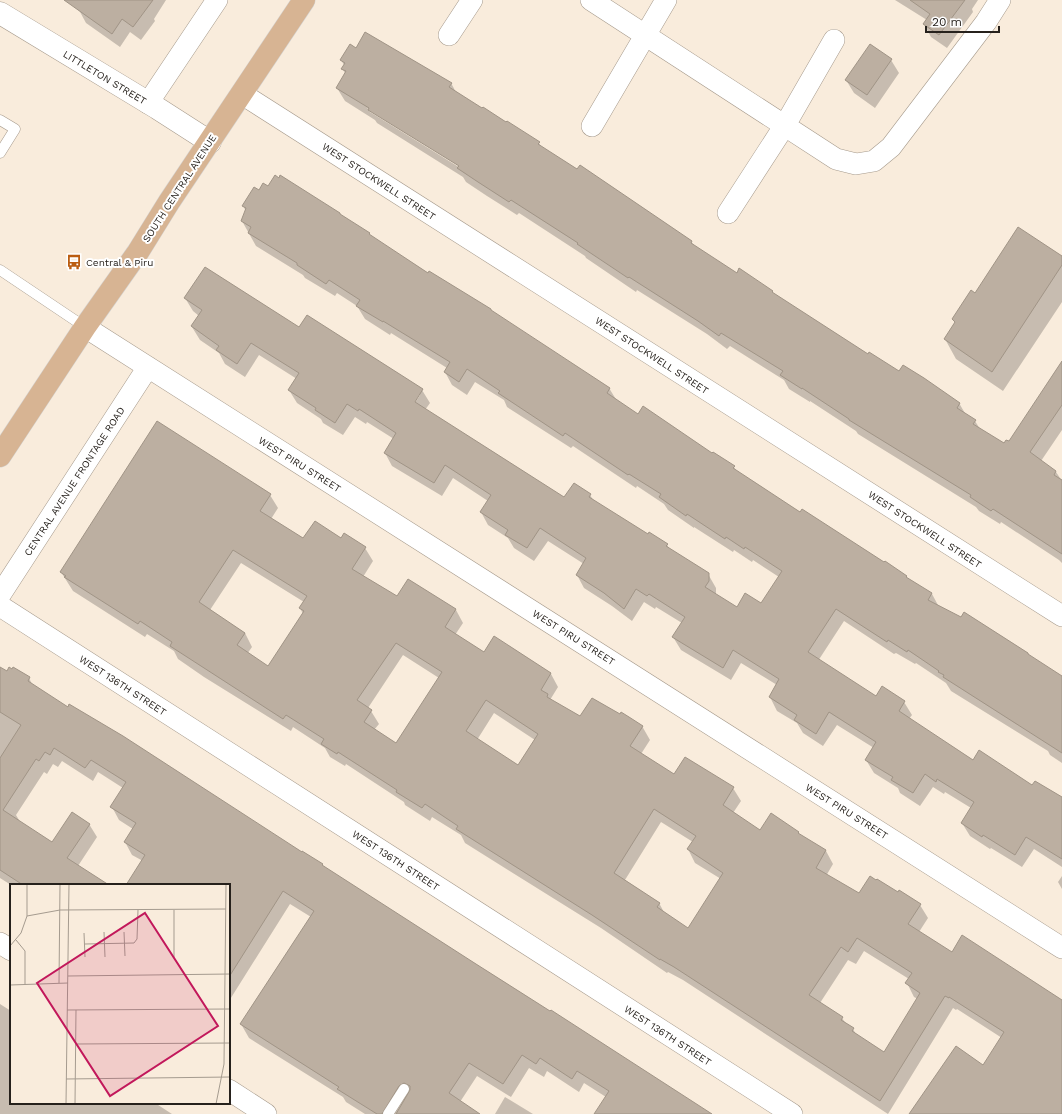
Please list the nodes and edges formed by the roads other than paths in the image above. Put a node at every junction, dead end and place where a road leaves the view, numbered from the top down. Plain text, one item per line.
1 (217, 0) edge
2 (304, 0) edge
3 (472, 0) edge
4 (591, 0) edge
5 (666, 0) edge
6 (1000, 0) edge
7 (0, 13) edge
8 (449, 35) dead end
9 (646, 35) junction
10 (834, 40) dead end
11 (242, 94) junction
12 (148, 103) junction
13 (0, 120) edge
14 (784, 125) junction
15 (592, 126) dead end
16 (210, 142) junction
17 (0, 153) edge
18 (728, 213) dead end
19 (0, 270) edge
20 (85, 327) junction
21 (148, 367) junction
22 (0, 456) edge
23 (0, 596) edge
24 (0, 606) edge
25 (1062, 616) edge
26 (0, 943) edge
27 (1062, 948) edge
28 (10, 949) edge
29 (404, 1089) dead end
30 (230, 1091) edge
31 (266, 1114) edge
32 (388, 1114) edge
33 (792, 1114) edge

1 - 12 street
2 - 11 main road, SOUTH CENTRAL AVENUE
3 - 8 street
4 - 9 street
5 - 9 street
6 - 14 street
7 - 12 street, LITTLETON STREET
9 - 14 street
9 - 15 street
10 - 14 street
11 - 16 main road, SOUTH CENTRAL AVENUE
11 - 25 street, WEST STOCKWELL STREET
12 - 16 street, LITTLETON STREET
13 - 17 lane
14 - 18 street
16 - 20 main road, SOUTH CENTRAL AVENUE
19 - 20 lane
20 - 21 street, WEST PIRU STREET
20 - 22 main road, SOUTH CENTRAL AVENUE
21 - 23 street, CENTRAL AVENUE FRONTAGE ROAD
21 - 27 street, WEST PIRU STREET
24 - 33 street, WEST 136TH STREET
26 - 28 street
29 - 32 lane
30 - 31 street

